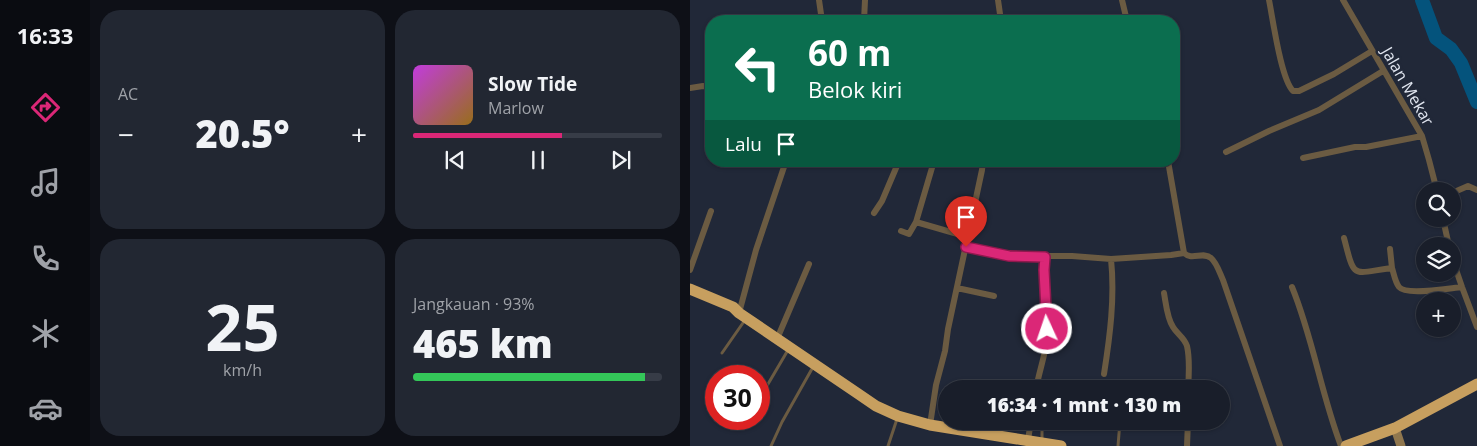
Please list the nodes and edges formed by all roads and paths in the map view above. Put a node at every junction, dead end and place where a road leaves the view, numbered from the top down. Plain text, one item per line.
1 (819, 0) edge
2 (865, 0) edge
3 (998, 0) edge
4 (1122, 0) edge
5 (1269, 0) edge
6 (1343, 0) edge
7 (821, 15) edge
8 (864, 15) edge
9 (1000, 15) edge
10 (1126, 15) edge
11 (1372, 51) junction
12 (1383, 71) junction
13 (705, 86) edge
14 (690, 88) edge
15 (1422, 136) junction
16 (1226, 152) dead end
17 (1303, 158) dead end
18 (784, 167) edge
19 (896, 167) edge
20 (932, 167) edge
21 (982, 167) edge
22 (1169, 167) edge
23 (1435, 182) edge
24 (1461, 189) edge
25 (1477, 190) edge
26 (711, 211) dead end
27 (874, 213) dead end
28 (916, 222) junction
29 (901, 231) dead end
30 (968, 237) junction
31 (1344, 238) dead end
32 (966, 247) junction
33 (1390, 250) dead end
34 (1184, 253) junction
35 (1045, 257) junction
36 (1111, 259) junction
37 (809, 264) dead end
38 (1392, 268) junction
39 (690, 270) edge
40 (1460, 282) edge
41 (1292, 287) dead end
42 (1462, 287) junction
43 (957, 288) junction
44 (690, 289) edge
45 (1164, 293) dead end
46 (994, 296) dead end
47 (690, 297) edge
48 (743, 315) junction
49 (1477, 327) edge
50 (777, 339) junction
51 (790, 347) junction
52 (722, 353) dead end
53 (814, 364) junction
54 (1104, 374) dead end
55 (1038, 380) edge
56 (1188, 380) edge
57 (770, 381) edge
58 (1477, 384) edge
59 (898, 416) junction
60 (930, 425) junction
61 (1395, 428) junction
62 (1030, 430) edge
63 (1042, 430) edge
64 (1119, 430) edge
65 (1188, 430) edge
66 (1028, 440) junction
67 (1042, 442) junction
68 (771, 446) edge
69 (888, 446) edge
70 (1061, 446) edge
71 (1118, 446) edge
72 (1187, 446) edge
73 (1280, 446) edge
74 (1341, 446) edge
75 (1346, 446) edge
76 (1401, 446) edge

1 - 7 street
2 - 8 street
3 - 9 street
4 - 10 street
5 - 11 street
6 - 11 street, Jalan Mekar
11 - 12 street, Jalan Mekar
12 - 15 street, Jalan Mekar
12 - 16 street
13 - 14 street
15 - 17 street
15 - 23 street, Jalan Mekar
18 - 48 street
19 - 27 street
20 - 28 street
21 - 30 street
22 - 34 street
24 - 25 street
26 - 39 street
28 - 29 street
28 - 30 street
30 - 32 street
31 - 38 street
32 - 35 street
32 - 43 street
33 - 38 street
34 - 36 street
34 - 73 street
35 - 36 street
35 - 55 street
36 - 54 street
37 - 50 street
38 - 42 street
40 - 42 street
41 - 74 street
42 - 49 street
43 - 46 street
43 - 60 street
44 - 48 highway
45 - 56 street
47 - 48 highway
48 - 50 highway
48 - 52 lane
50 - 51 highway
51 - 53 highway
51 - 57 lane
53 - 59 highway
53 - 68 lane
58 - 61 highway
59 - 60 highway
59 - 69 lane
60 - 66 highway
61 - 75 highway
61 - 76 street
62 - 66 street
63 - 67 lane
64 - 71 lane
65 - 72 street
66 - 67 highway
67 - 70 highway

